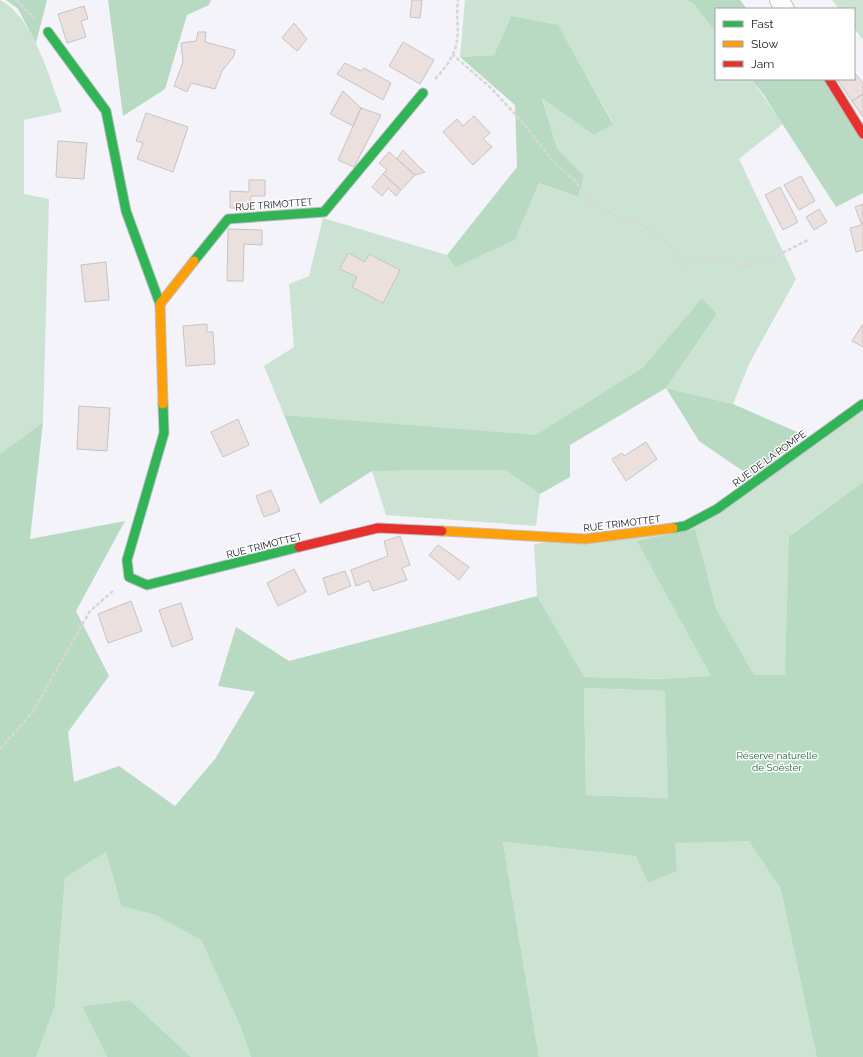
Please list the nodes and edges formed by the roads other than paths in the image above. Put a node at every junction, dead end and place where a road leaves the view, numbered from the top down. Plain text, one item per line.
1 (48, 32) road end
2 (830, 80) edge
3 (423, 93) road end
4 (863, 134) edge
5 (160, 304) junction
6 (863, 404) edge
7 (685, 526) joint

1 - 5 street
2 - 4 street
3 - 5 street, RUE TRIMOTTET
5 - 7 street, RUE TRIMOTTET
6 - 7 street, RUE DE LA POMPE

